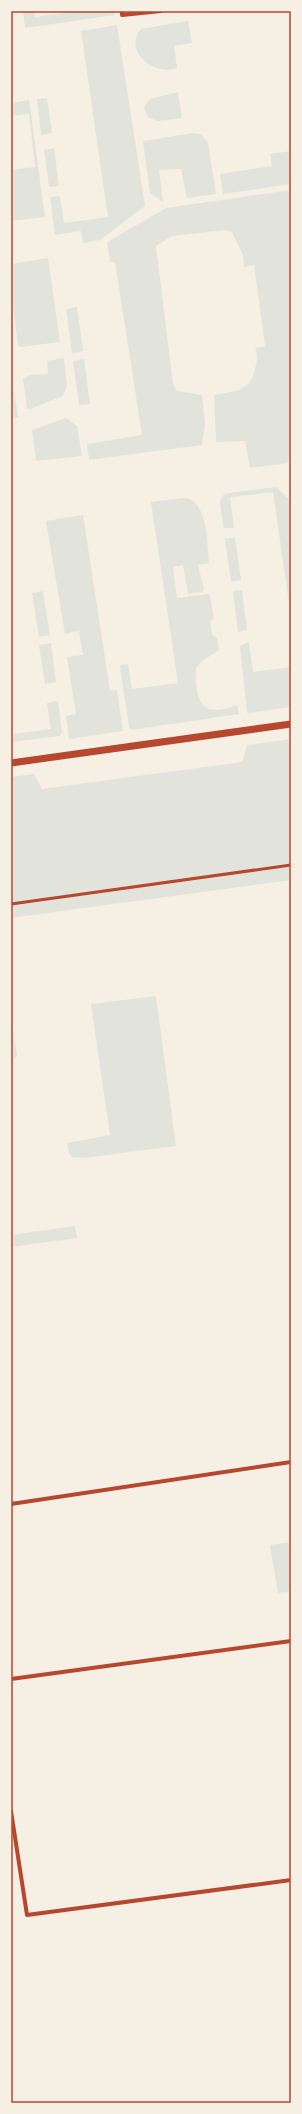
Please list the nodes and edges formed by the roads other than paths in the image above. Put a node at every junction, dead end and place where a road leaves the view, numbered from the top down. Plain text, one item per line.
1 (122, 11) edge
2 (161, 11) edge
3 (291, 724) edge
4 (11, 763) edge
5 (291, 865) edge
6 (11, 904) edge
7 (291, 1462) edge
8 (11, 1504) edge
9 (291, 1641) edge
10 (11, 1679) edge
11 (11, 1811) edge
12 (291, 1880) edge

1 - 2 street
3 - 4 street
5 - 6 lane
7 - 8 street
9 - 10 street
11 - 12 street

